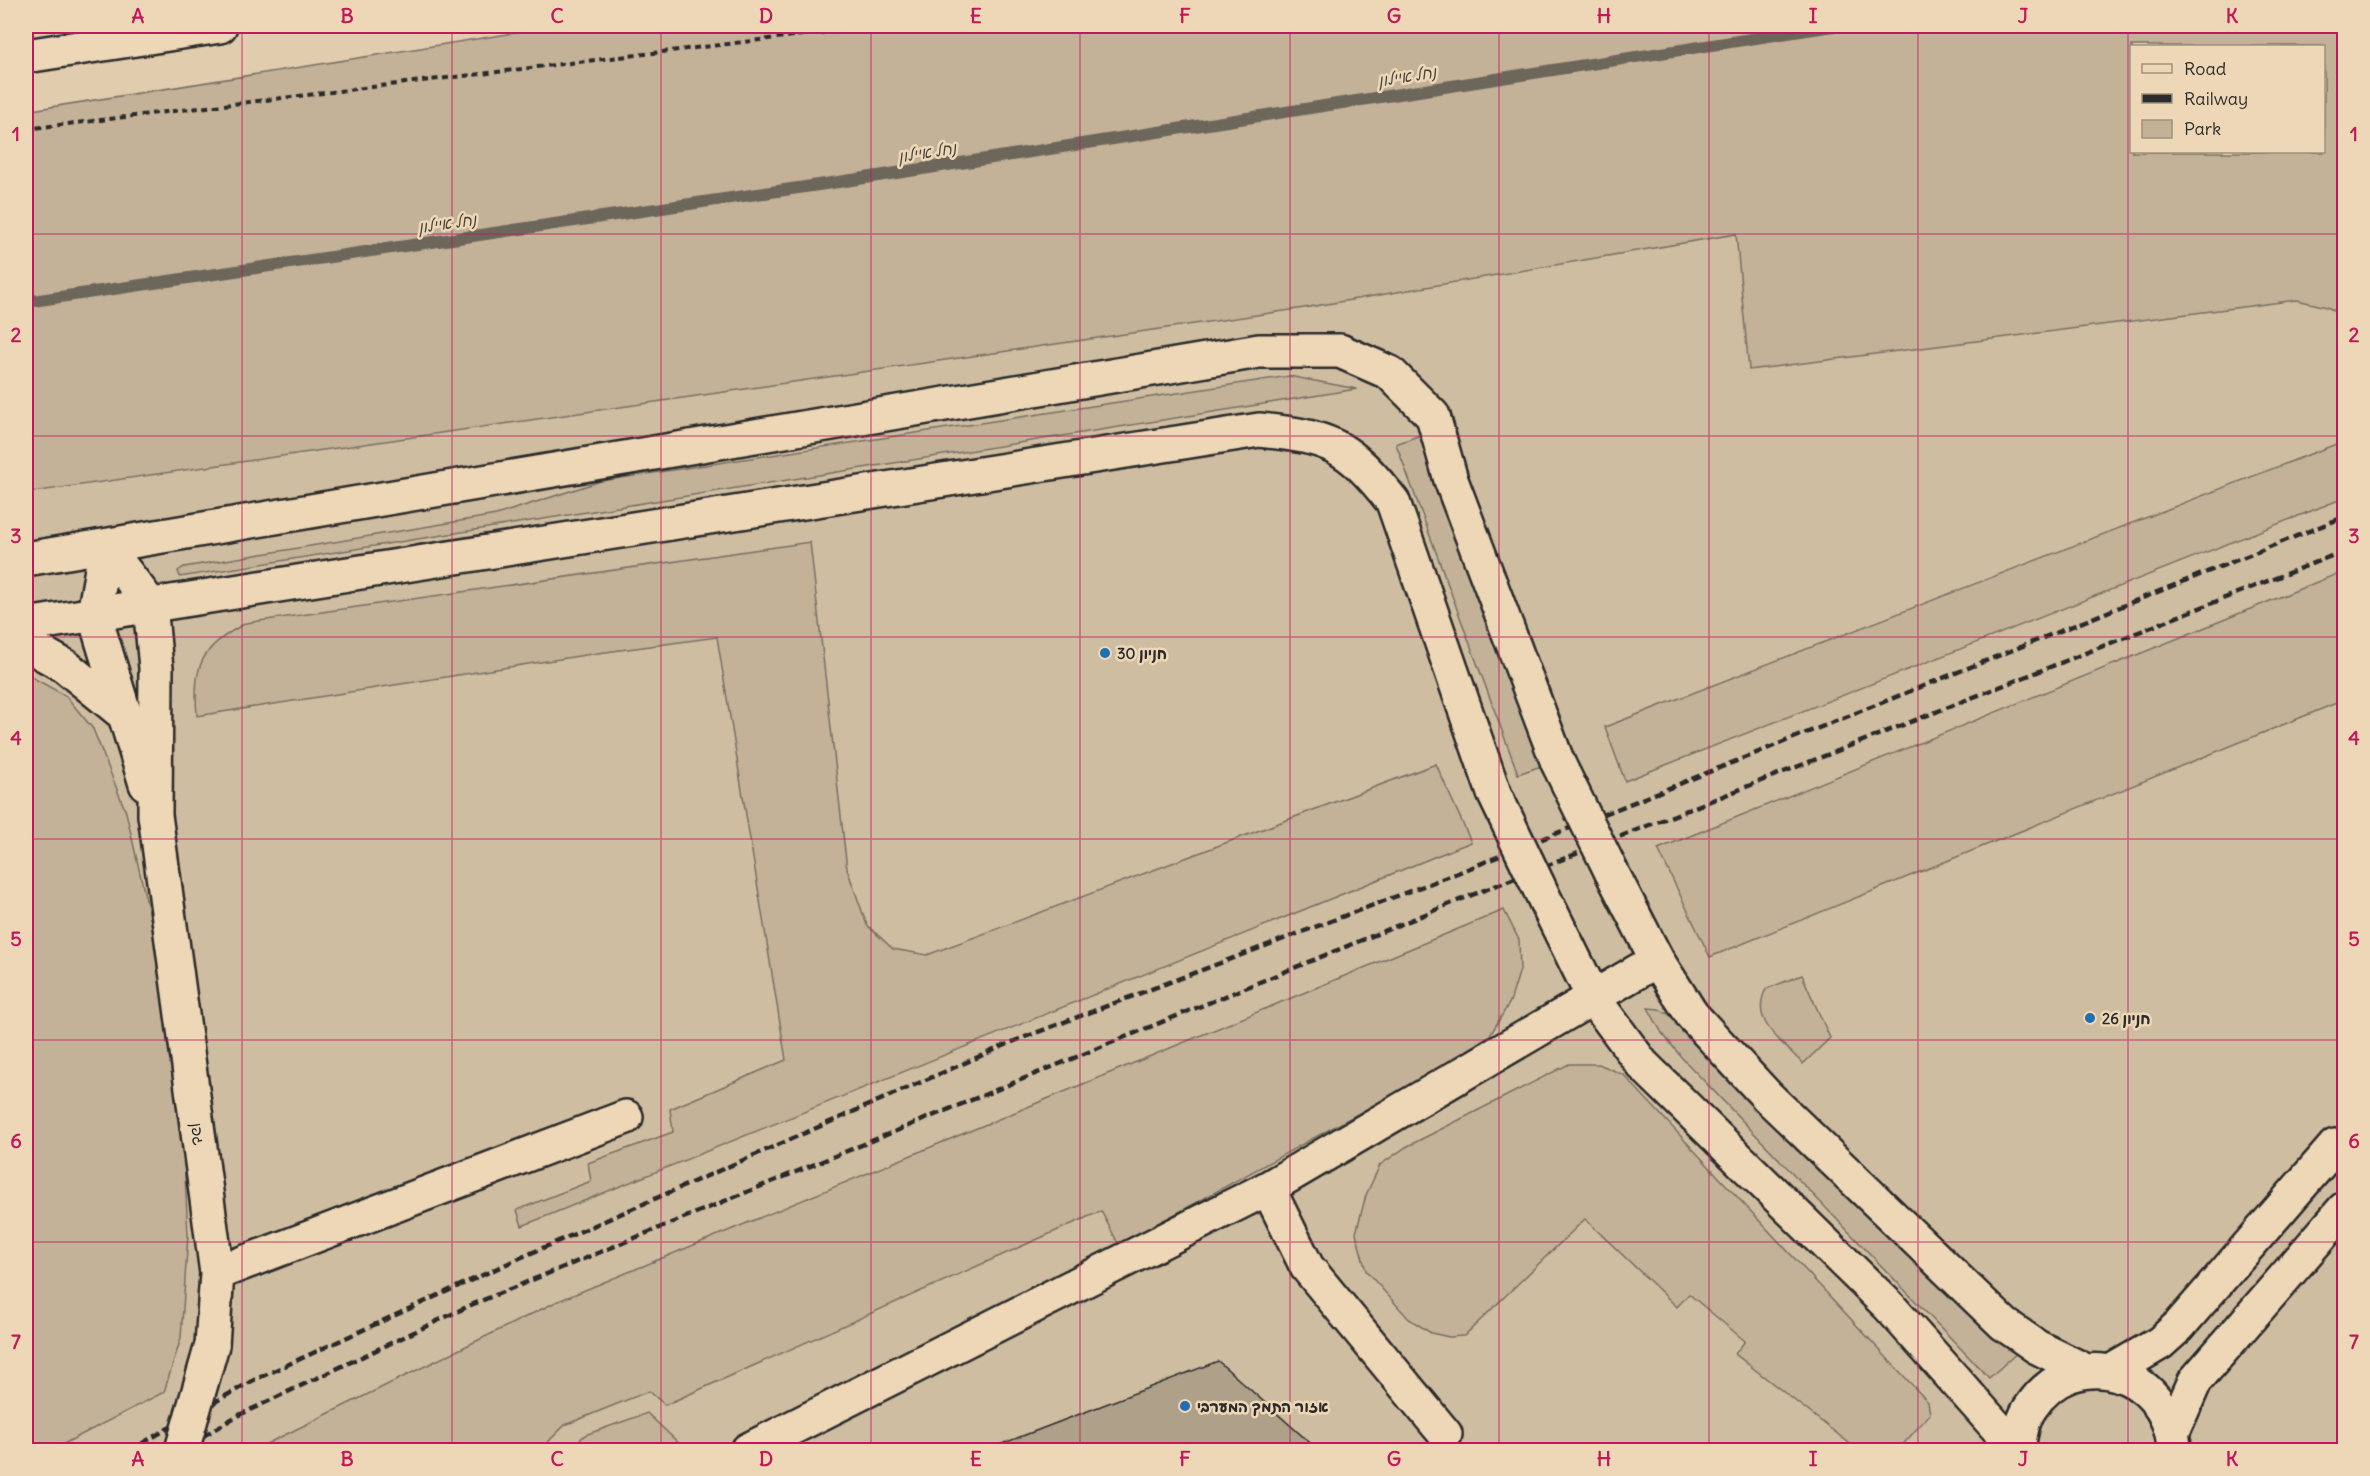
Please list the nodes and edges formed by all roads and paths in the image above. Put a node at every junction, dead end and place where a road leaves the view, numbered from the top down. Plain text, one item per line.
1 (220, 26) edge
2 (876, 26) edge
3 (26, 56) edge
4 (26, 129) edge
5 (106, 547) junction
6 (26, 559) edge
7 (150, 604) junction
8 (94, 614) junction
9 (26, 625) edge
10 (26, 644) edge
11 (125, 715) junction
12 (155, 815) junction
13 (1657, 960) junction
14 (1594, 999) junction
15 (626, 1117) dead end
16 (2336, 1146) dead end
17 (1268, 1188) junction
18 (2344, 1209) edge
19 (217, 1273) junction
20 (2099, 1371) junction
21 (1445, 1434) dead end
22 (2174, 1441) edge
23 (183, 1450) edge
24 (748, 1450) edge
25 (2018, 1450) edge

1 - 3 street
2 - 4 path
5 - 6 street
5 - 7 street
5 - 8 street
5 - 13 street, bridge
7 - 8 street
7 - 12 street
7 - 14 street, bridge
8 - 9 street
8 - 11 street
10 - 11 street
11 - 12 street
12 - 19 street, גפן
13 - 14 street
13 - 20 street
14 - 17 street
14 - 25 street
15 - 19 street
16 - 20 street
17 - 21 street
17 - 24 street
18 - 22 street
19 - 23 street, גפן, bridge
20 - 22 street
20 - 25 street

